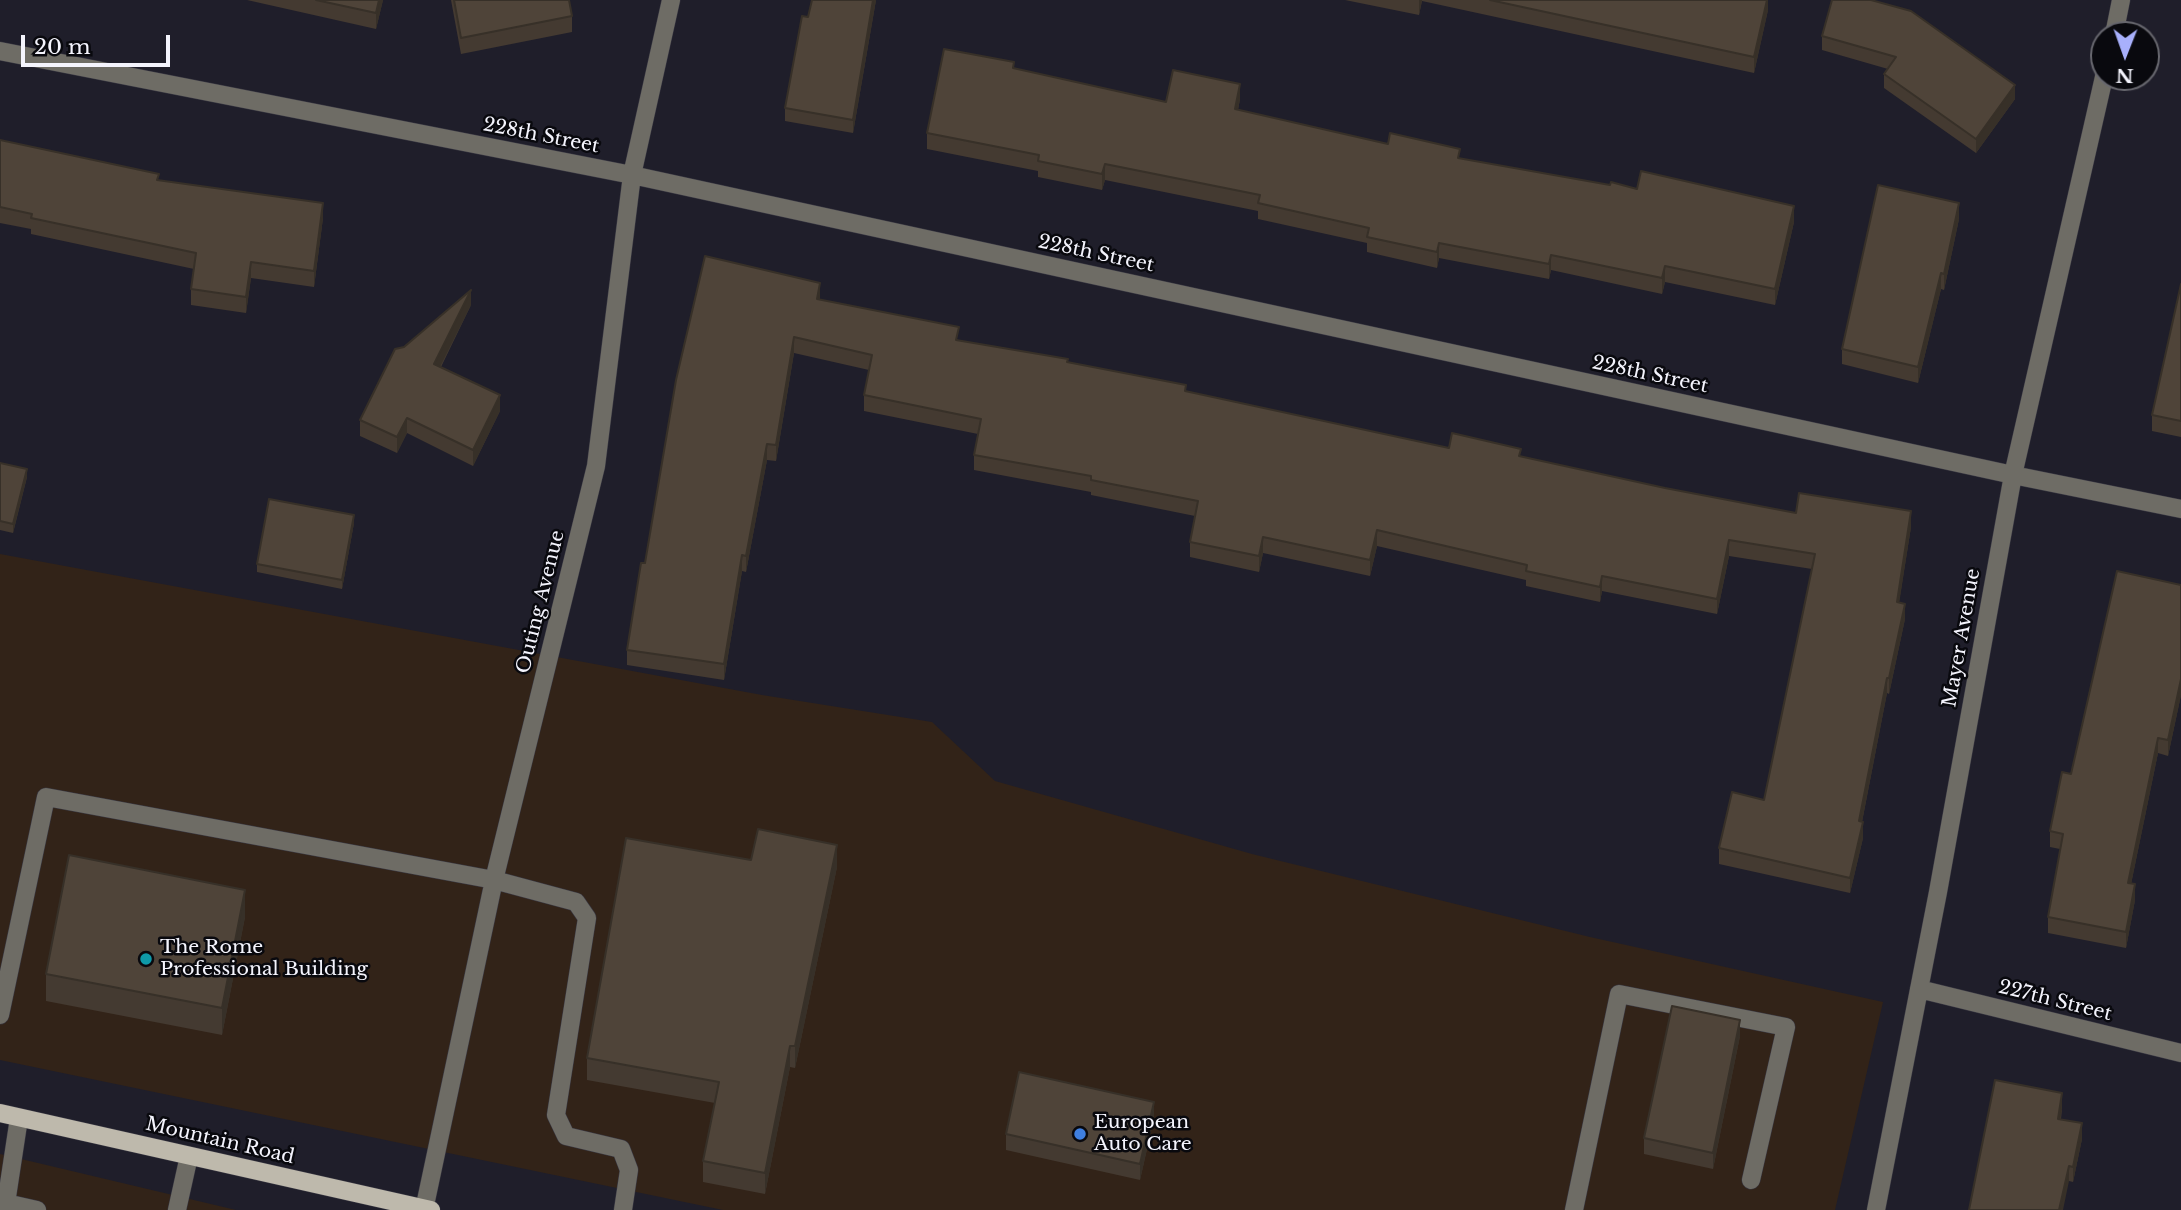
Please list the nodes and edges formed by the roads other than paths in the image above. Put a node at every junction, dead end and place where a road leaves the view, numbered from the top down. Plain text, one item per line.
1 (671, 0) edge
2 (2121, 0) edge
3 (2116, 21) edge
4 (0, 51) edge
5 (2101, 91) edge
6 (632, 175) junction
7 (2013, 475) junction
8 (2181, 509) edge
9 (494, 880) junction
10 (1919, 989) junction
11 (0, 1016) edge
12 (2181, 1053) edge
13 (0, 1113) edge
14 (19, 1118) junction
15 (189, 1156) junction
16 (1751, 1180) dead end
17 (5, 1206) edge
18 (37, 1210) edge
19 (177, 1210) edge
20 (427, 1210) edge
21 (623, 1210) edge
22 (1574, 1210) edge
23 (1876, 1210) edge

1 - 6 street, Outing Avenue
2 - 3 street
4 - 6 street, 228th Street
5 - 7 street, Mayer Avenue
6 - 7 street, 228th Street
6 - 9 street, Outing Avenue
7 - 8 street, 228th Street
7 - 10 street, Mayer Avenue
9 - 11 street
9 - 20 street, Outing Avenue
9 - 21 street
10 - 12 street, 227th Street
10 - 23 street, Mayer Avenue
13 - 14 main road, Mountain Road
14 - 15 main road, Mountain Road
14 - 17 street
15 - 19 street
15 - 20 main road, Mountain Road
16 - 22 street
17 - 18 street

